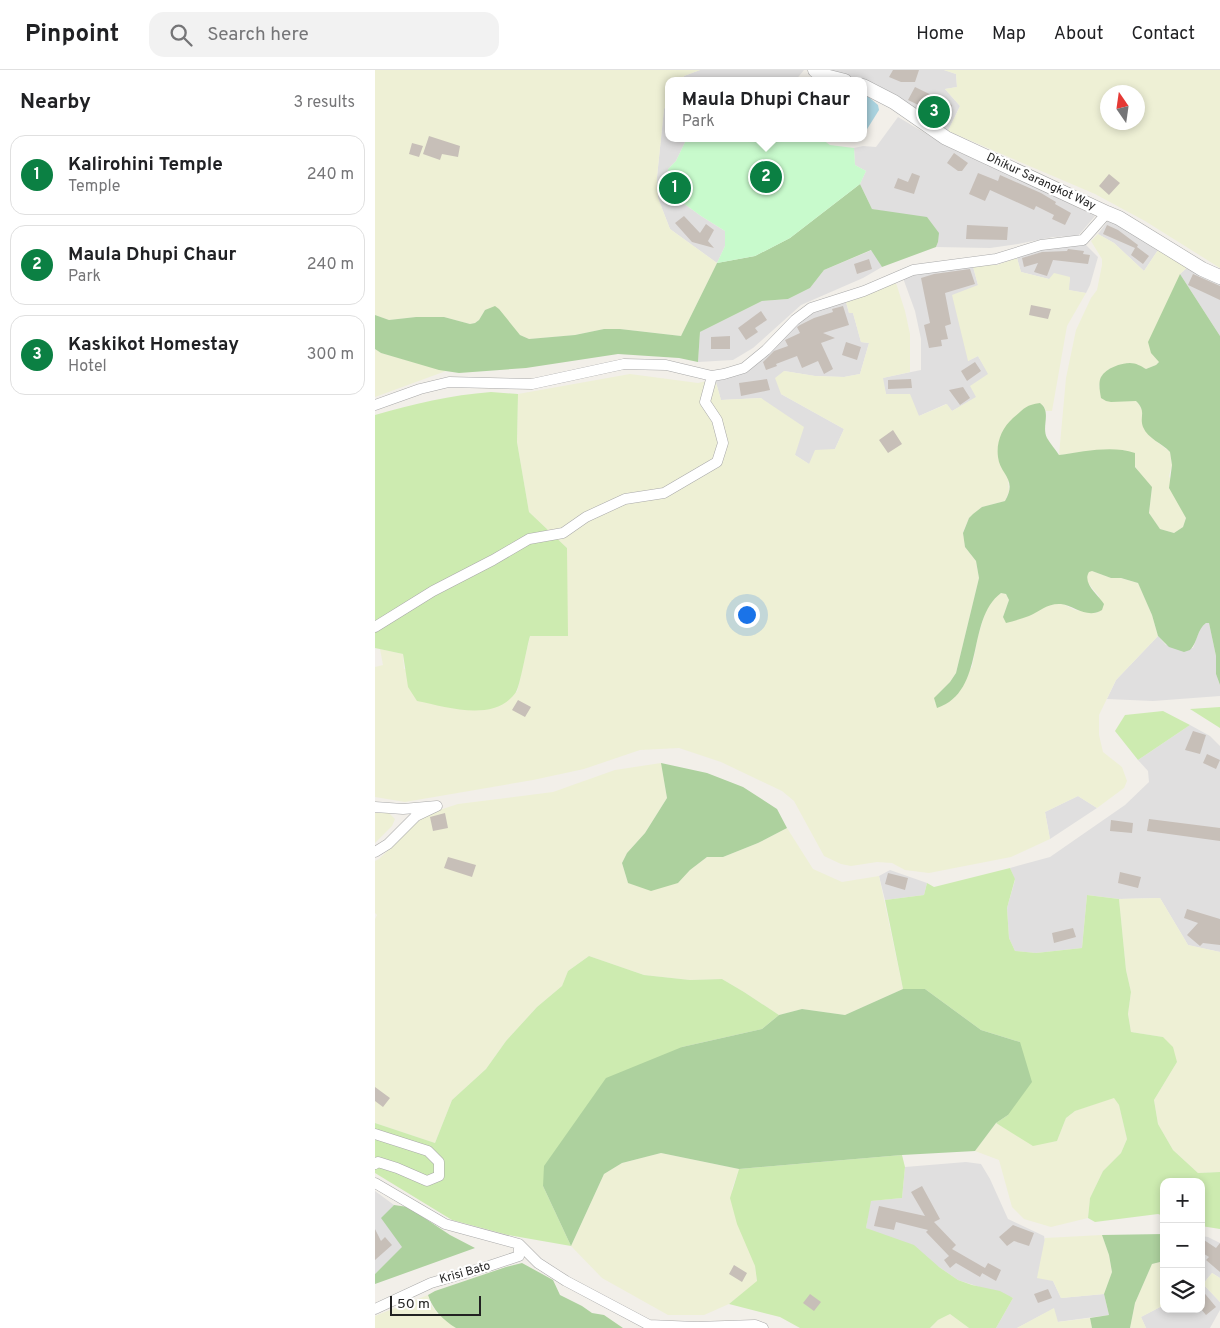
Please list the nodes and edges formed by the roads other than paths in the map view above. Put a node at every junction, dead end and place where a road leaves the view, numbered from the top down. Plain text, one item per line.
1 (815, 70) edge
2 (829, 77) edge
3 (867, 88) edge
4 (1107, 213) junction
5 (1220, 277) edge
6 (712, 376) junction
7 (375, 405) edge
8 (375, 627) edge
9 (375, 807) edge
10 (375, 852) edge
11 (375, 1134) edge
12 (375, 1164) edge
13 (375, 1183) edge
14 (519, 1244) junction
15 (375, 1309) edge
16 (763, 1328) edge

1 - 2 street
3 - 4 street, Dhikur Sarangkot Way
4 - 5 street, Dhikur Sarangkot Way
4 - 6 street
6 - 7 street
6 - 8 street
9 - 10 street
11 - 12 street
13 - 14 street
14 - 15 street, Krisi Bato
14 - 16 street

